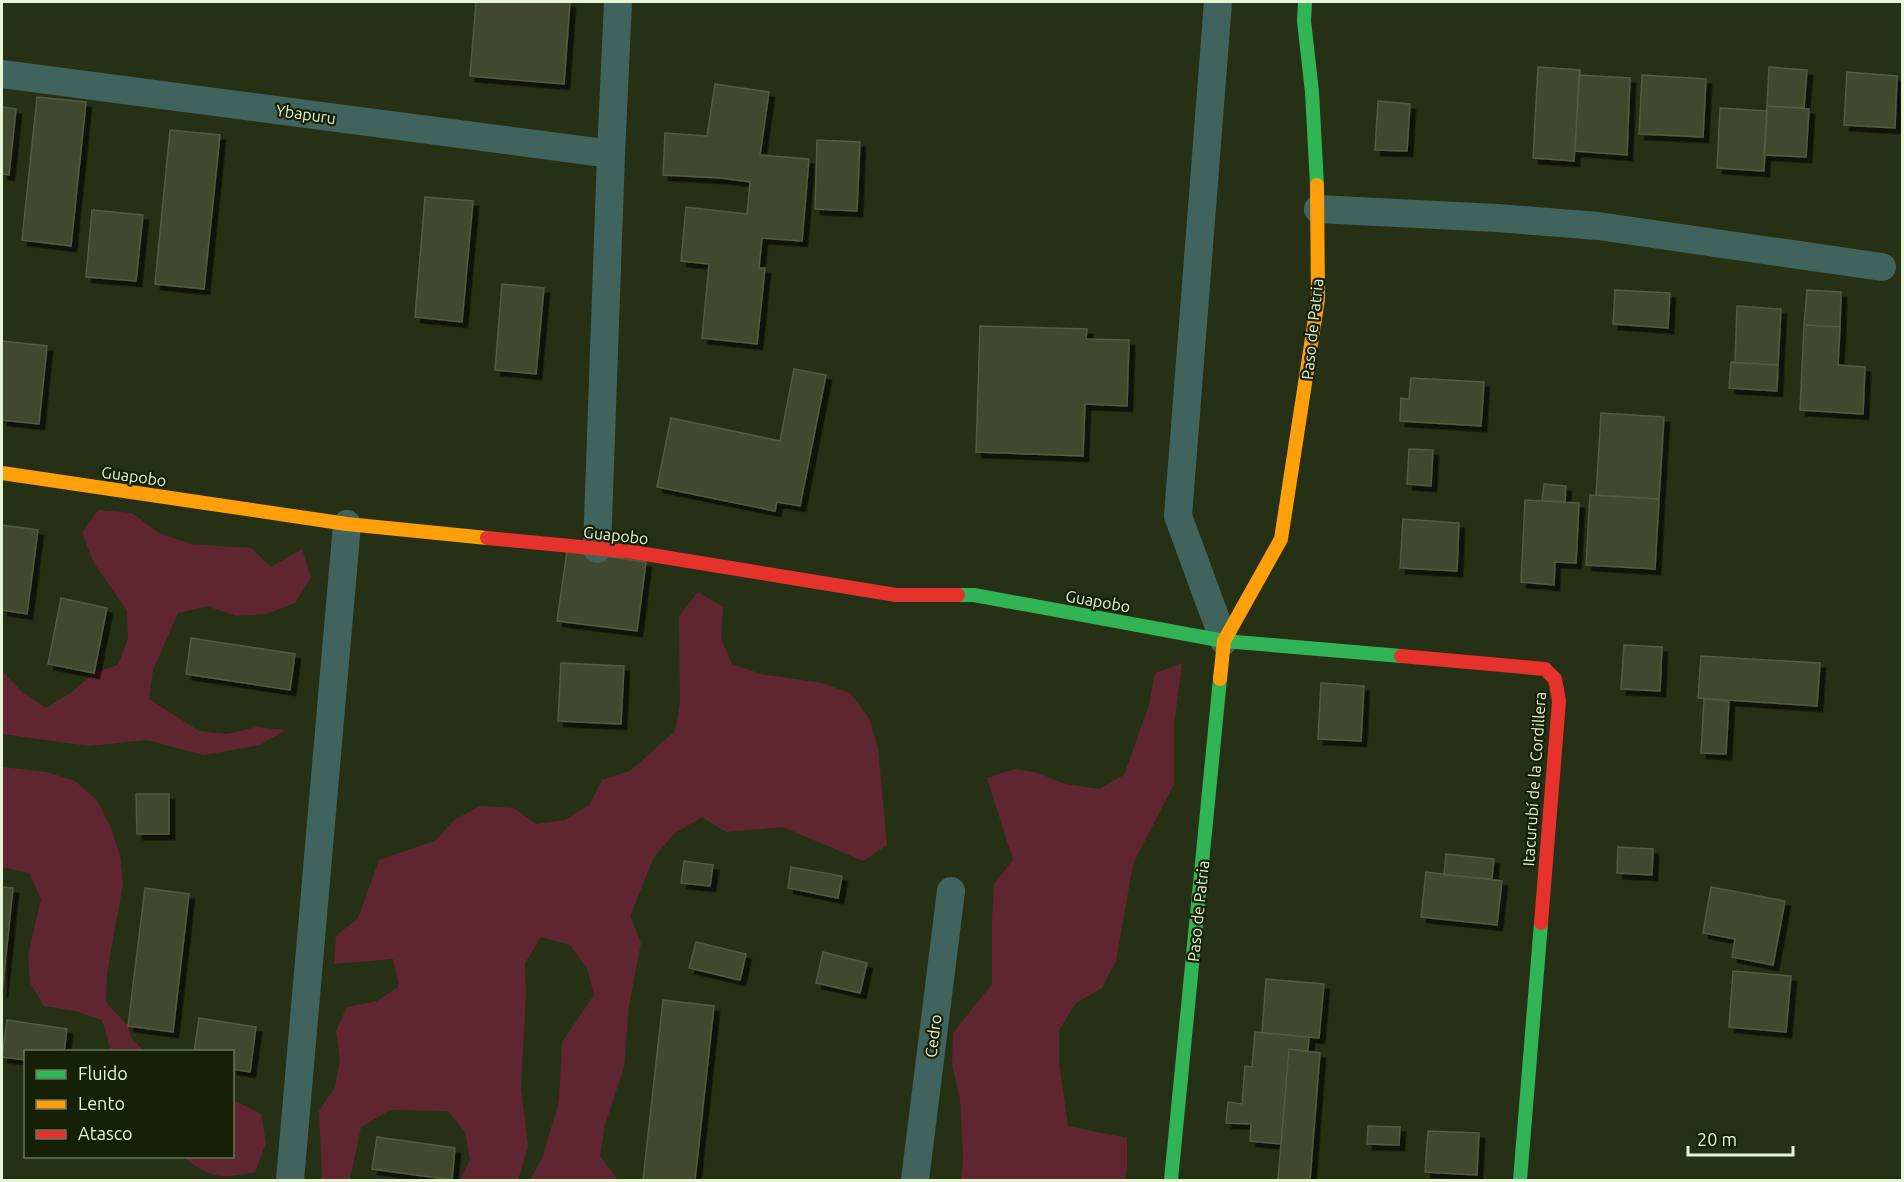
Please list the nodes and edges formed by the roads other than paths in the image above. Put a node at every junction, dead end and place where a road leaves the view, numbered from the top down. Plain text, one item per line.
1 (618, 2) edge
2 (1218, 2) edge
3 (1305, 2) edge
4 (2, 74) edge
5 (611, 154) junction
6 (1318, 209) junction
7 (1882, 267) dead end
8 (2, 473) edge
9 (347, 524) junction
10 (597, 549) junction
11 (1224, 641) junction
12 (951, 891) dead end
13 (290, 1180) edge
14 (915, 1180) edge
15 (1171, 1180) edge
16 (1520, 1180) edge

1 - 5 street
2 - 11 street, Paso de Patria
3 - 6 street, Paso de Patria
4 - 5 street, Ybapuru
5 - 10 street
6 - 7 street
6 - 11 street, Paso de Patria
8 - 9 street, Guapobo
9 - 10 street, Guapobo
9 - 13 street
10 - 11 street, Guapobo
11 - 15 street, Paso de Patria
11 - 16 street, Itacurubí de la Cordillera
12 - 14 street, Cedro

